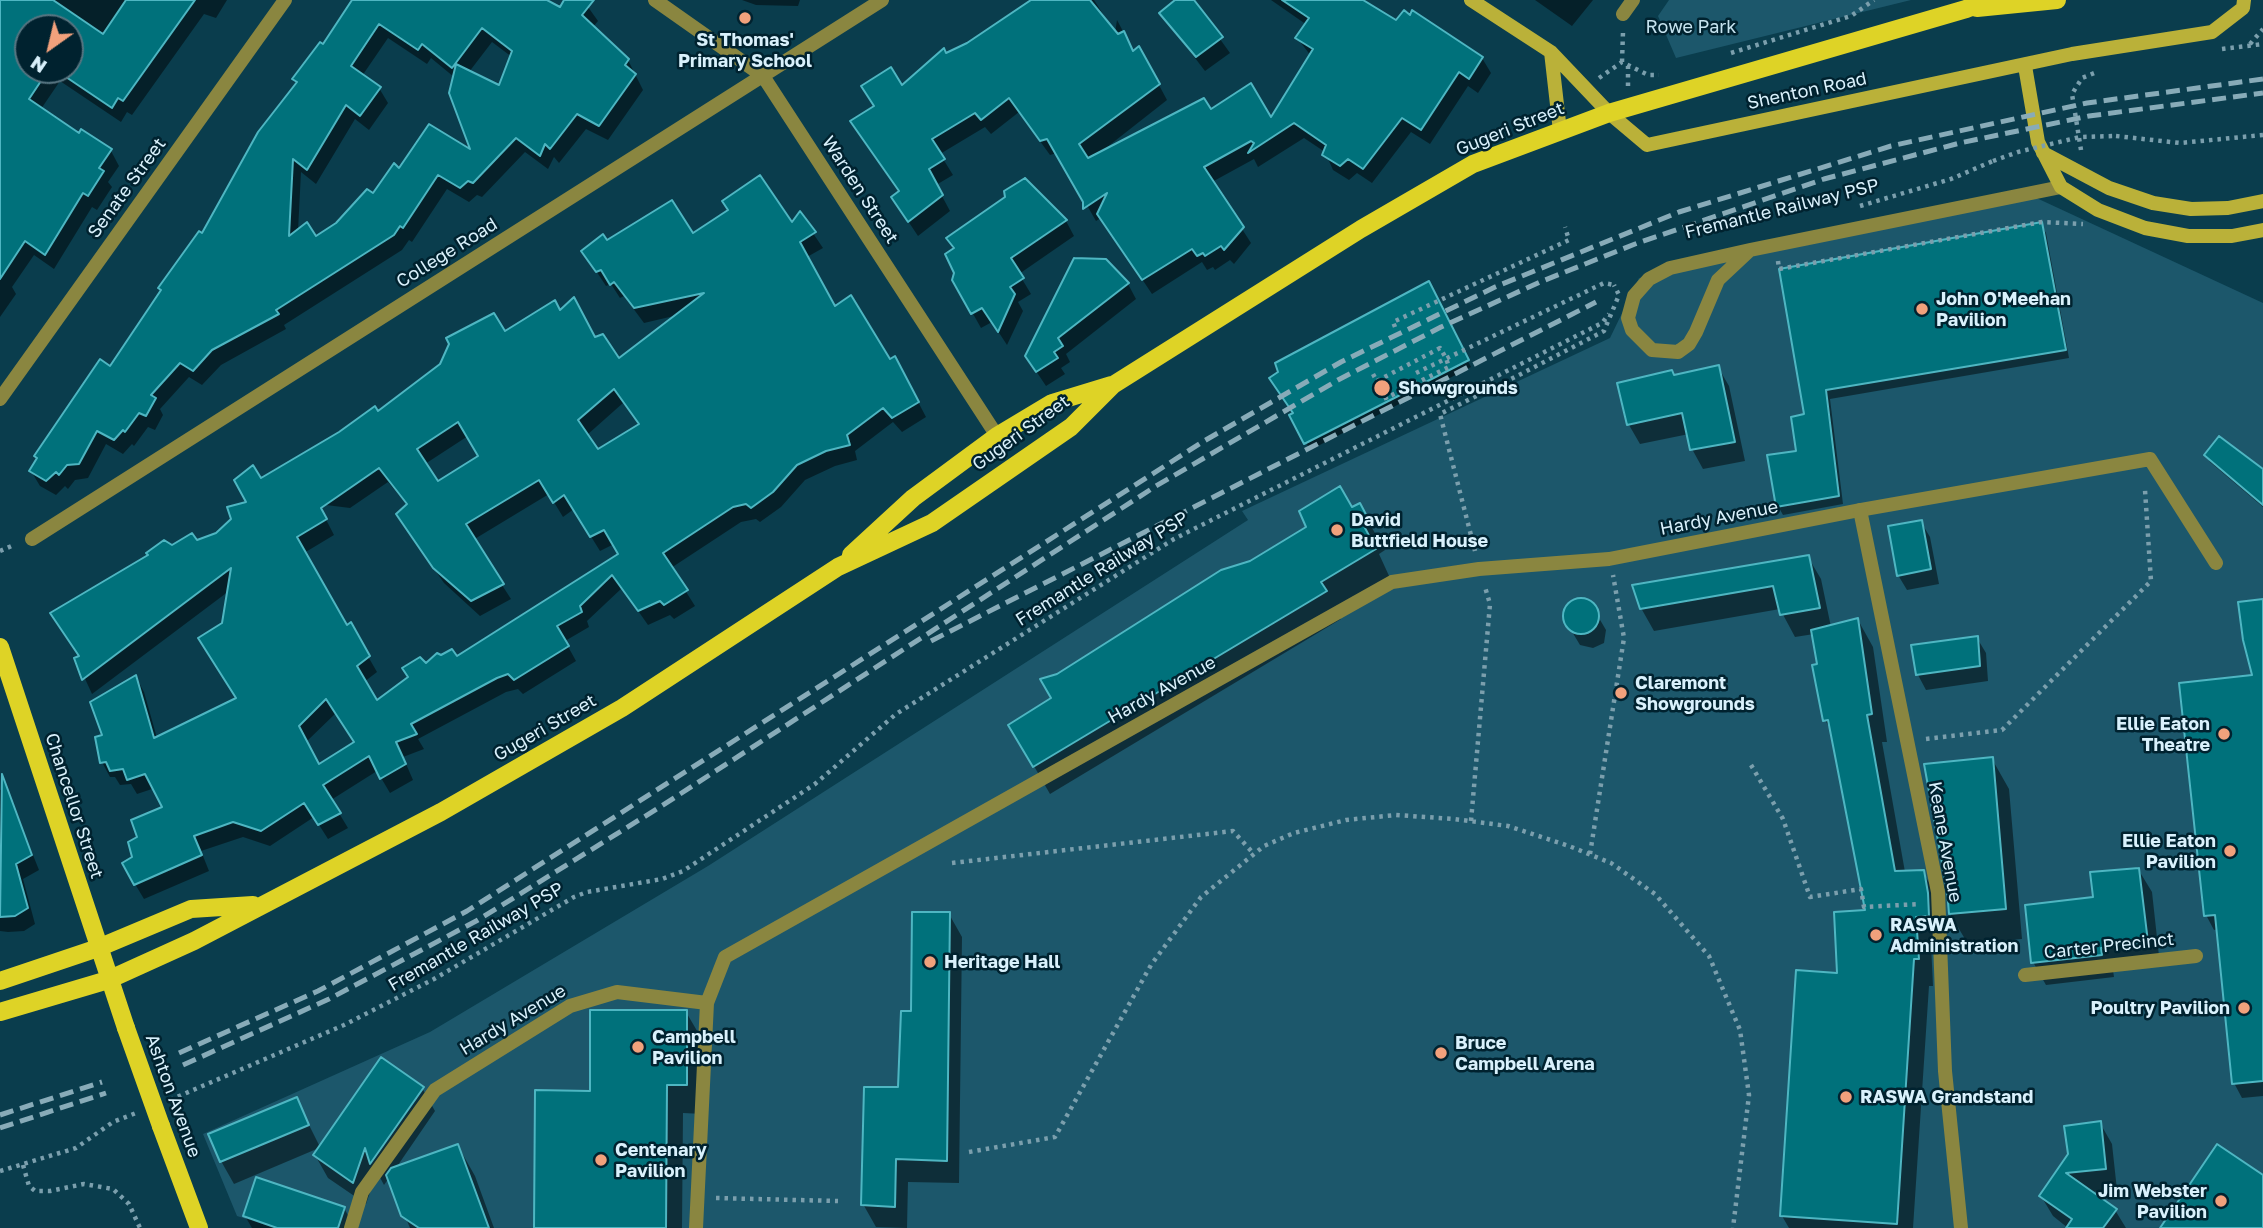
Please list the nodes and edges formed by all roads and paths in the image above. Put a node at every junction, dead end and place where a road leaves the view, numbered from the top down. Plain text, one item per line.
1 (285, 0) edge
2 (655, 0) edge
3 (882, 0) edge
4 (1471, 0) edge
5 (1633, 0) edge
6 (1874, 0) edge
7 (1989, 0) edge
8 (2057, 0) edge
9 (2244, 0) edge
10 (1966, 9) junction
11 (1623, 14) joint
12 (2263, 29) edge
13 (2263, 44) edge
14 (2249, 46) junction
15 (2218, 50) dead end
16 (1551, 52) junction
17 (1723, 55) dead end
18 (1622, 62) junction
19 (2025, 66) junction
20 (2104, 70) dead end
21 (1673, 71) dead end
22 (763, 76) junction
23 (1592, 83) dead end
24 (1609, 113) junction
25 (1560, 131) junction
26 (2263, 135) edge
27 (2042, 152) junction
28 (2085, 154) dead end
29 (2061, 187) junction
30 (2262, 203) edge
31 (1847, 208) dead end
32 (2092, 224) dead end
33 (1565, 227) dead end
34 (2263, 230) edge
35 (1775, 245) junction
36 (1750, 250) junction
37 (1624, 289) dead end
38 (1395, 327) dead end
39 (1446, 358) junction
40 (1416, 373) dead end
41 (1374, 374) dead end
42 (1377, 381) junction
43 (1113, 385) junction
44 (0, 399) edge
45 (996, 436) junction
46 (2147, 460) junction
47 (1860, 510) junction
48 (32, 539) dead end
49 (1609, 559) junction
50 (2216, 563) dead end
51 (838, 567) junction
52 (1479, 569) junction
53 (0, 647) edge
54 (1907, 741) junction
55 (1751, 765) dead end
56 (1471, 821) junction
57 (1254, 854) junction
58 (1590, 854) junction
59 (952, 863) dead end
60 (1938, 902) junction
61 (260, 904) junction
62 (98, 948) junction
63 (2196, 956) dead end
64 (2025, 975) dead end
65 (108, 979) junction
66 (0, 981) edge
67 (707, 1003) junction
68 (0, 1012) edge
69 (161, 1104) dead end
70 (149, 1108) dead end
71 (969, 1152) dead end
72 (23, 1165) junction
73 (0, 1171) edge
74 (734, 1198) dead end
75 (838, 1200) dead end
76 (140, 1228) edge
77 (199, 1228) edge
78 (351, 1228) edge
79 (696, 1228) edge
80 (1733, 1228) edge
81 (1961, 1228) edge

1 - 44 street, Senate Street
2 - 22 street, Warden Street
3 - 22 street, College Road
4 - 16 main road
5 - 11 street
6 - 17 path
7 - 10 main road, Gugeri Street
8 - 10 main road, Gugeri Street
9 - 19 main road, Shenton Road
10 - 24 main road, Gugeri Street
11 - 18 path
12 - 14 path
13 - 14 path
14 - 15 path
16 - 24 main road
16 - 25 main road
18 - 21 path
18 - 23 path
19 - 24 main road, Shenton Road
19 - 27 main road
20 - 28 path
22 - 45 street, Warden Street
22 - 48 street, College Road
24 - 25 main road, Gugeri Street
25 - 43 main road, Gugeri Street
26 - 31 path, Fremantle Railway PSP, bridge
27 - 29 main road
27 - 30 main road
29 - 34 main road
29 - 35 street
32 - 35 path
33 - 38 path
35 - 36 street
36 - 36 street
37 - 69 path, Fremantle Railway PSP
39 - 40 path
39 - 42 path
39 - 42 path
39 - 52 path, bridge
41 - 42 path
43 - 45 main road, Gugeri Street
43 - 51 main road, Gugeri Street
45 - 51 main road, Gugeri Street
46 - 47 street, Hardy Avenue
46 - 50 street
46 - 54 path
47 - 49 street, Hardy Avenue
47 - 54 street, Keane Avenue
49 - 52 street, Hardy Avenue
49 - 58 path
51 - 61 main road, Gugeri Street
52 - 56 path
52 - 67 street, Hardy Avenue
53 - 62 main road, Chancellor Street
54 - 60 street, Keane Avenue
55 - 60 path
56 - 57 path
56 - 58 path
57 - 59 path
57 - 71 path
58 - 80 path
60 - 81 street, Keane Avenue
61 - 62 main road, Gugeri Street
61 - 65 main road, Gugeri Street
62 - 65 main road, Chancellor Street
62 - 66 main road, Gugeri Street
63 - 64 street, Carter Precinct
65 - 68 main road, Gugeri Street
65 - 77 main road, Ashton Avenue, bridge
67 - 78 street, Hardy Avenue
67 - 79 street
70 - 72 path
72 - 73 path
72 - 76 path
74 - 75 path

